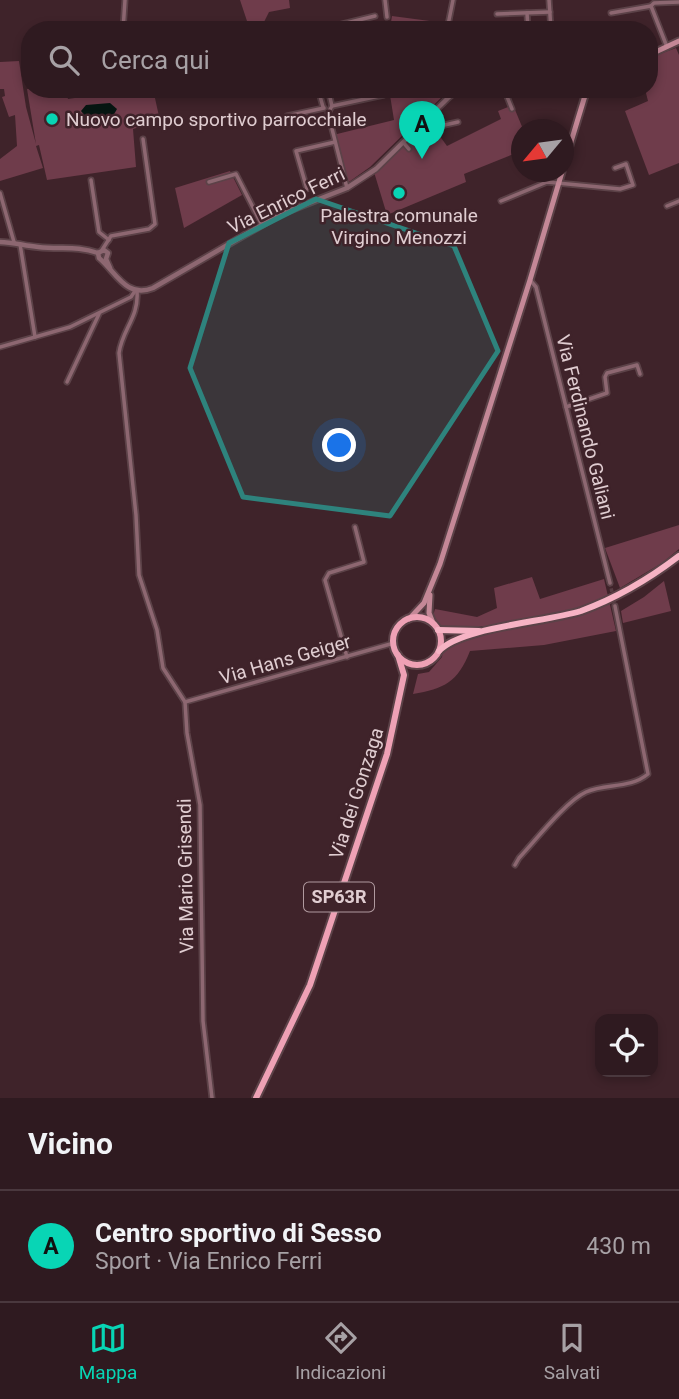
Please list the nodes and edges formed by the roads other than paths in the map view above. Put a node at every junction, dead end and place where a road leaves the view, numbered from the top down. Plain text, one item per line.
1 (125, 0) edge
2 (385, 0) edge
3 (447, 0) edge
4 (453, 0) edge
5 (549, 0) edge
6 (679, 2) edge
7 (651, 6) junction
8 (550, 12) junction
9 (497, 13) dead end
10 (527, 13) junction
11 (611, 13) dead end
12 (375, 16) dead end
13 (387, 17) dead end
14 (124, 21) edge
15 (355, 21) edge
16 (449, 21) edge
17 (527, 21) edge
18 (550, 21) edge
19 (657, 21) edge
20 (658, 24) edge
21 (679, 41) edge
22 (667, 47) junction
23 (658, 51) edge
24 (321, 98) edge
25 (330, 98) edge
26 (370, 98) edge
27 (447, 98) edge
28 (508, 98) edge
29 (584, 98) edge
30 (332, 106) junction
31 (324, 108) junction
32 (512, 108) dead end
33 (328, 113) junction
34 (432, 114) junction
35 (287, 116) dead end
36 (458, 122) dead end
37 (574, 132) edge
38 (143, 139) dead end
39 (335, 142) junction
40 (403, 142) junction
41 (410, 149) dead end
42 (615, 168) dead end
43 (91, 180) dead end
44 (209, 182) dead end
45 (558, 184) junction
46 (347, 188) junction
47 (307, 190) dead end
48 (0, 192) edge
49 (501, 201) dead end
50 (679, 201) edge
51 (667, 206) dead end
52 (262, 225) junction
53 (108, 240) junction
54 (0, 242) edge
55 (17, 243) junction
56 (102, 255) junction
57 (530, 280) junction
58 (136, 291) junction
59 (100, 312) junction
60 (35, 337) junction
61 (0, 347) edge
62 (640, 374) dead end
63 (67, 382) dead end
64 (566, 407) junction
65 (355, 527) dead end
66 (679, 556) edge
67 (610, 583) tunnel mouth
68 (431, 588) junction
69 (615, 606) tunnel mouth
70 (409, 619) junction
71 (433, 623) junction
72 (438, 630) junction
73 (484, 631) junction
74 (394, 643) junction
75 (439, 651) junction
76 (398, 654) junction
77 (346, 657) junction
78 (420, 665) junction
79 (403, 689) junction
80 (184, 702) junction
81 (515, 865) dead end
82 (212, 1098) edge
83 (256, 1098) edge

1 - 14 street
2 - 13 street
3 - 4 street
4 - 16 street
5 - 8 street
6 - 7 street
7 - 11 street
7 - 19 street
8 - 10 street
8 - 18 street
9 - 10 street
10 - 17 street
12 - 15 street
20 - 22 street
21 - 22 main road
22 - 23 main road
24 - 31 street
25 - 30 street
26 - 30 street
27 - 34 street, Via Enrico Ferri
28 - 32 street
29 - 37 main road
30 - 33 street
31 - 33 street
31 - 35 street
33 - 39 street
34 - 36 street
34 - 40 street, Via Enrico Ferri
38 - 53 street
39 - 46 street
39 - 47 street
40 - 41 street
40 - 46 street, Via Enrico Ferri
42 - 45 street
43 - 53 street
44 - 52 street
45 - 49 street
45 - 57 main road
46 - 52 street, Via Enrico Ferri
48 - 55 street
50 - 51 street
52 - 58 street, Via Enrico Ferri
53 - 56 street
54 - 55 street
55 - 56 street
55 - 60 street
56 - 58 street
57 - 64 street, Via Ferdinando Galiani
57 - 68 main road
58 - 59 street, Via Enrico Ferri
58 - 80 street, Via Mario Grisendi
59 - 60 street, Via Enrico Ferri
59 - 63 street
60 - 61 street, Via Enrico Ferri
62 - 64 street
64 - 67 street, Via Ferdinando Galiani
65 - 77 street
66 - 73 highway, SP63R
68 - 70 main road
68 - 71 main road
69 - 81 street
70 - 71 main road
70 - 74 main road
71 - 72 main road
72 - 73 highway, SP63R
72 - 75 main road
73 - 75 highway, SP63R
74 - 76 main road, SP63R
74 - 77 street, Via Hans Geiger
75 - 78 main road, SP63R
76 - 78 main road
76 - 79 main road, SP63R
77 - 80 street, Via Hans Geiger
78 - 79 main road, SP63R
79 - 83 main road, Via dei Gonzaga / SP63R
80 - 82 street, Via Mario Grisendi

